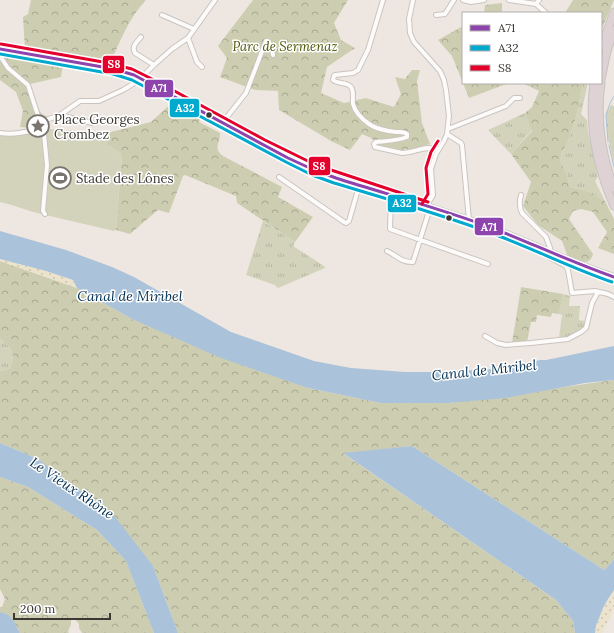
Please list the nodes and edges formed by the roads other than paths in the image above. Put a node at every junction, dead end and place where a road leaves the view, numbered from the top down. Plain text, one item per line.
1 (215, 0) edge
2 (384, 0) edge
3 (413, 0) edge
4 (454, 0) edge
5 (463, 0) edge
6 (484, 0) edge
7 (509, 0) edge
8 (538, 2) edge
9 (545, 12) edge
10 (614, 12) edge
11 (162, 15) dead end
12 (436, 15) dead end
13 (194, 29) junction
14 (614, 30) edge
15 (141, 37) dead end
16 (188, 38) junction
17 (602, 45) edge
18 (0, 49) edge
19 (273, 55) dead end
20 (0, 56) edge
21 (154, 65) junction
22 (202, 67) dead end
23 (602, 74) edge
24 (140, 78) junction
25 (594, 84) edge
26 (601, 84) edge
27 (520, 98) dead end
28 (60, 115) junction
29 (40, 121) junction
30 (223, 122) junction
31 (92, 123) dead end
32 (448, 129) junction
33 (29, 131) junction
34 (0, 133) edge
35 (447, 134) junction
36 (44, 135) junction
37 (438, 149) junction
38 (279, 177) dead end
39 (359, 186) junction
40 (614, 188) edge
41 (521, 195) dead end
42 (391, 196) junction
43 (614, 206) edge
44 (428, 208) junction
45 (44, 214) dead end
46 (469, 220) junction
47 (420, 240) junction
48 (387, 251) dead end
49 (548, 252) junction
50 (488, 264) dead end
51 (612, 276) edge
52 (598, 292) junction
53 (614, 297) edge
54 (486, 336) dead end

1 - 13 street
2 - 37 street
3 - 32 street
4 - 12 street
5 - 6 street
7 - 8 street
8 - 9 street
10 - 17 highway
11 - 13 street
13 - 16 street
14 - 23 highway
15 - 21 street
16 - 21 street
16 - 22 street
18 - 24 main road
19 - 30 street
20 - 29 street
21 - 24 street
24 - 28 street
24 - 30 main road
25 - 43 highway
26 - 40 highway
27 - 32 street
28 - 29 street
28 - 31 street
29 - 33 street
29 - 36 street
30 - 39 main road
32 - 35 street
33 - 34 street
33 - 36 street
35 - 37 street
35 - 46 street
36 - 45 street
37 - 44 street
38 - 39 street
39 - 42 main road
41 - 49 street
42 - 44 main road
42 - 47 street
44 - 46 main road
44 - 47 street
46 - 49 main road
47 - 48 street
47 - 50 street
49 - 51 main road
49 - 52 street
52 - 53 street
52 - 54 street

